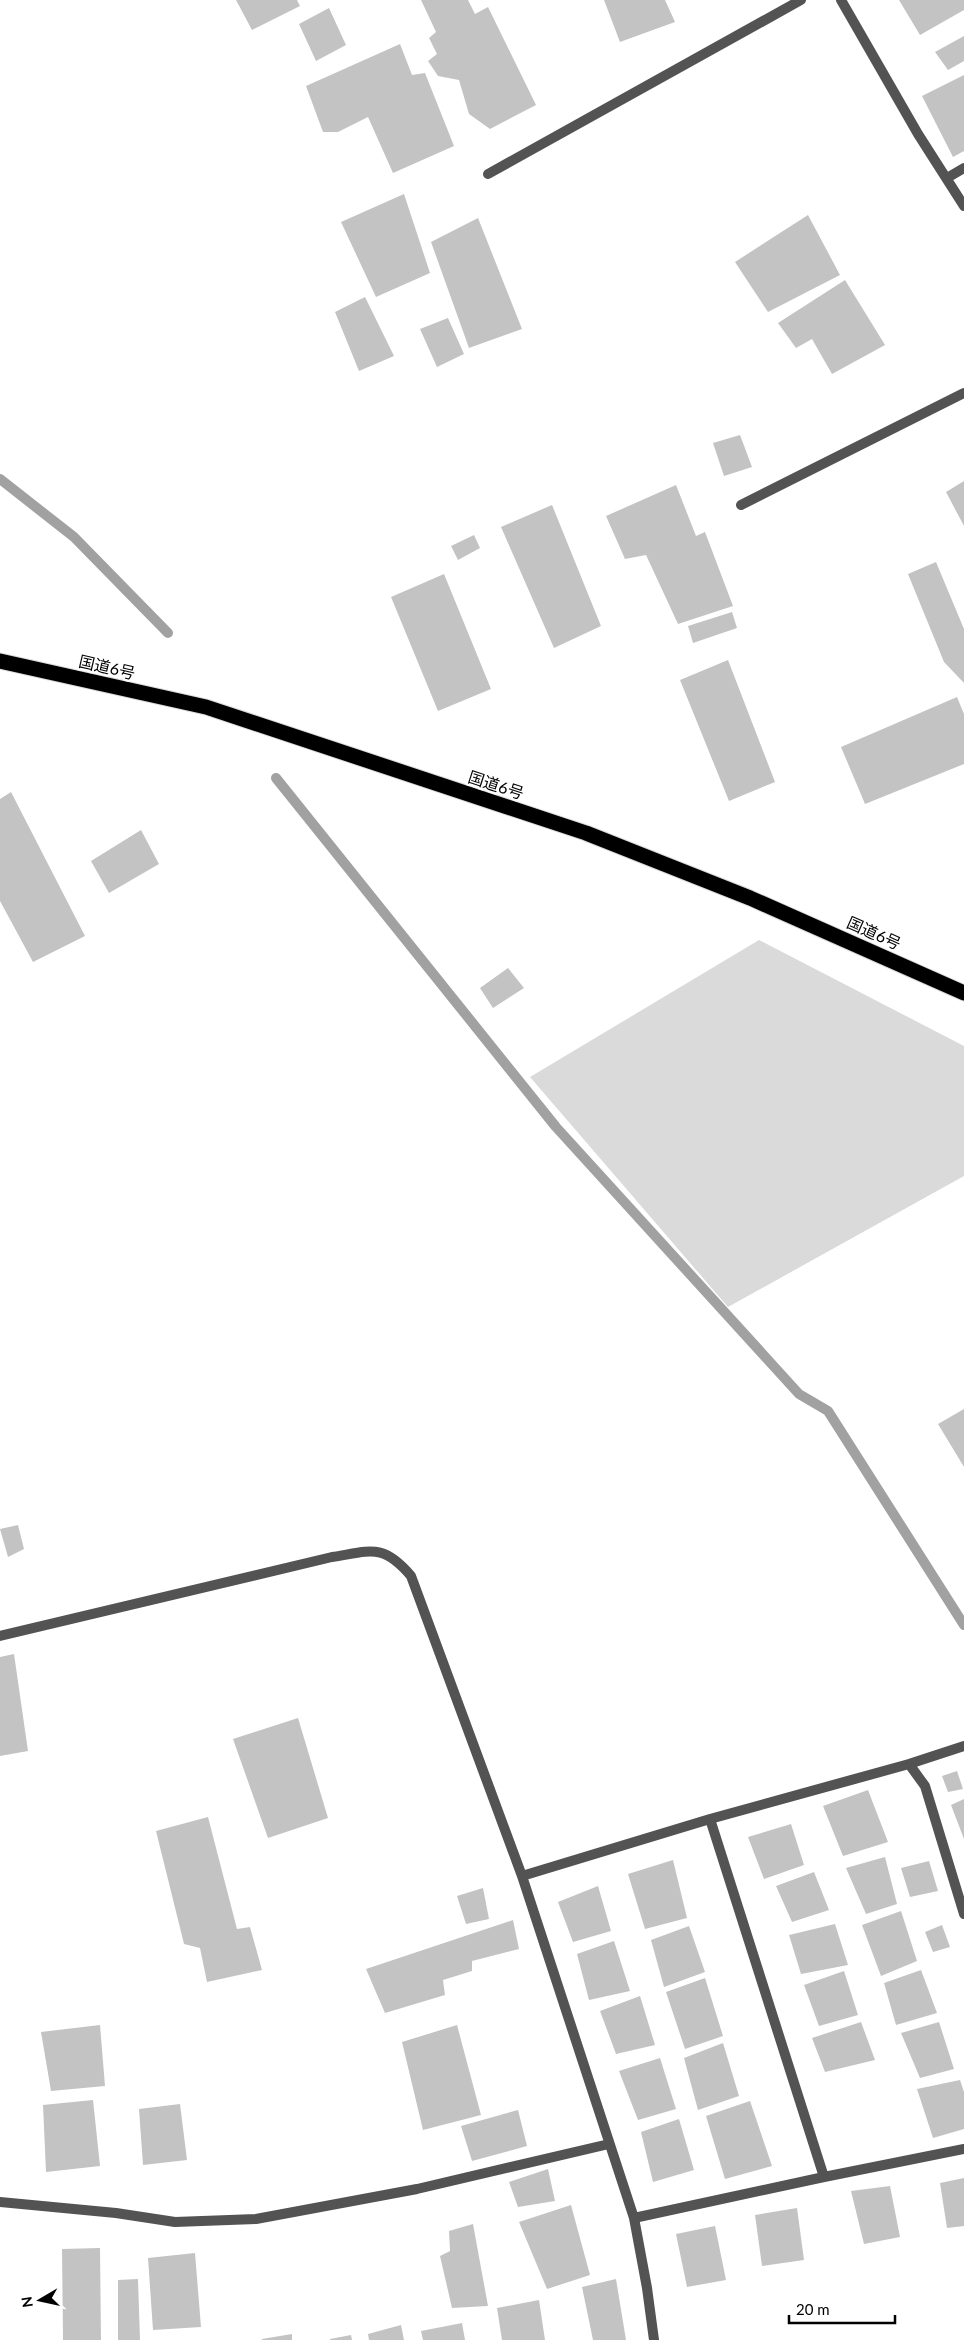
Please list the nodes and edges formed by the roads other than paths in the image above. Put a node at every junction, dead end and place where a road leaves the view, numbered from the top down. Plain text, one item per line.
1 (801, 0) edge
2 (841, 0) edge
3 (964, 168) edge
4 (488, 174) dead end
5 (946, 178) junction
6 (964, 206) edge
7 (964, 393) edge
8 (740, 505) dead end
9 (0, 661) edge
10 (964, 994) edge
11 (0, 1636) edge
12 (964, 1746) edge
13 (909, 1764) junction
14 (710, 1819) junction
15 (522, 1876) junction
16 (964, 1914) edge
17 (609, 2144) junction
18 (964, 2149) edge
19 (824, 2176) junction
20 (0, 2202) edge
21 (634, 2218) junction
22 (654, 2340) edge

1 - 4 street
2 - 5 street
3 - 5 street
5 - 6 street
7 - 8 street
9 - 10 highway, 国道6号
11 - 15 street
12 - 13 street
13 - 14 street
13 - 16 street
14 - 15 street
14 - 19 street
15 - 17 street
17 - 20 street
17 - 21 street
18 - 19 street
19 - 21 street
21 - 22 street

